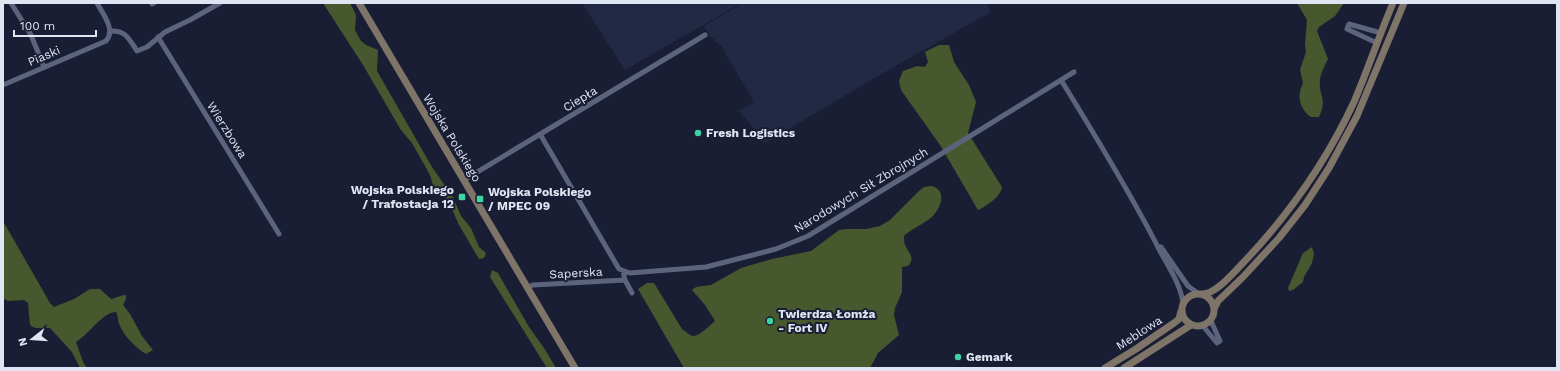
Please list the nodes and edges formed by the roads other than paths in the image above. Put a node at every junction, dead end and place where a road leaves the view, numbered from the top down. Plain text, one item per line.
1 (11, 3) edge
2 (97, 3) edge
3 (220, 3) edge
4 (359, 3) edge
5 (1393, 3) edge
6 (1404, 3) edge
7 (110, 31) junction
8 (1381, 33) junction
9 (705, 36) dead end
10 (158, 37) junction
11 (1388, 42) junction
12 (1377, 43) junction
13 (44, 67) junction
14 (1074, 72) dead end
15 (1061, 80) junction
16 (3, 85) edge
17 (540, 134) junction
18 (464, 180) junction
19 (1149, 229) junction
20 (279, 234) dead end
21 (623, 271) junction
22 (625, 280) junction
23 (528, 288) junction
24 (632, 292) dead end
25 (1201, 294) junction
26 (1182, 308) junction
27 (1214, 309) junction
28 (1210, 321) junction
29 (1191, 325) junction
30 (1203, 326) junction
31 (575, 368) edge
32 (1105, 368) edge
33 (1124, 368) edge

1 - 13 street
2 - 7 street
3 - 10 street
4 - 18 main road, Wojska Polskiego
5 - 8 main road
6 - 11 main road
7 - 10 street
7 - 13 street, Piaski
8 - 11 main road
8 - 12 main road
8 - 12 street
9 - 17 street, Ciepła
10 - 20 street, Wierzbowa
11 - 12 main road
11 - 27 main road
12 - 25 main road
13 - 16 street, Piaski
14 - 15 street, Narodowych Sił Zbrojnych
15 - 19 street
15 - 21 street, Narodowych Sił Zbrojnych
17 - 18 street, Ciepła
17 - 21 street
18 - 23 main road, Wojska Polskiego
19 - 25 street
19 - 26 street
21 - 22 street
22 - 23 street, Saperska
22 - 24 street
23 - 31 main road, Wojska Polskiego
25 - 26 main road
25 - 27 main road
26 - 29 main road
26 - 32 main road, Meblowa
27 - 28 main road
28 - 30 main road
28 - 30 street
29 - 30 main road
29 - 33 main road, Meblowa

